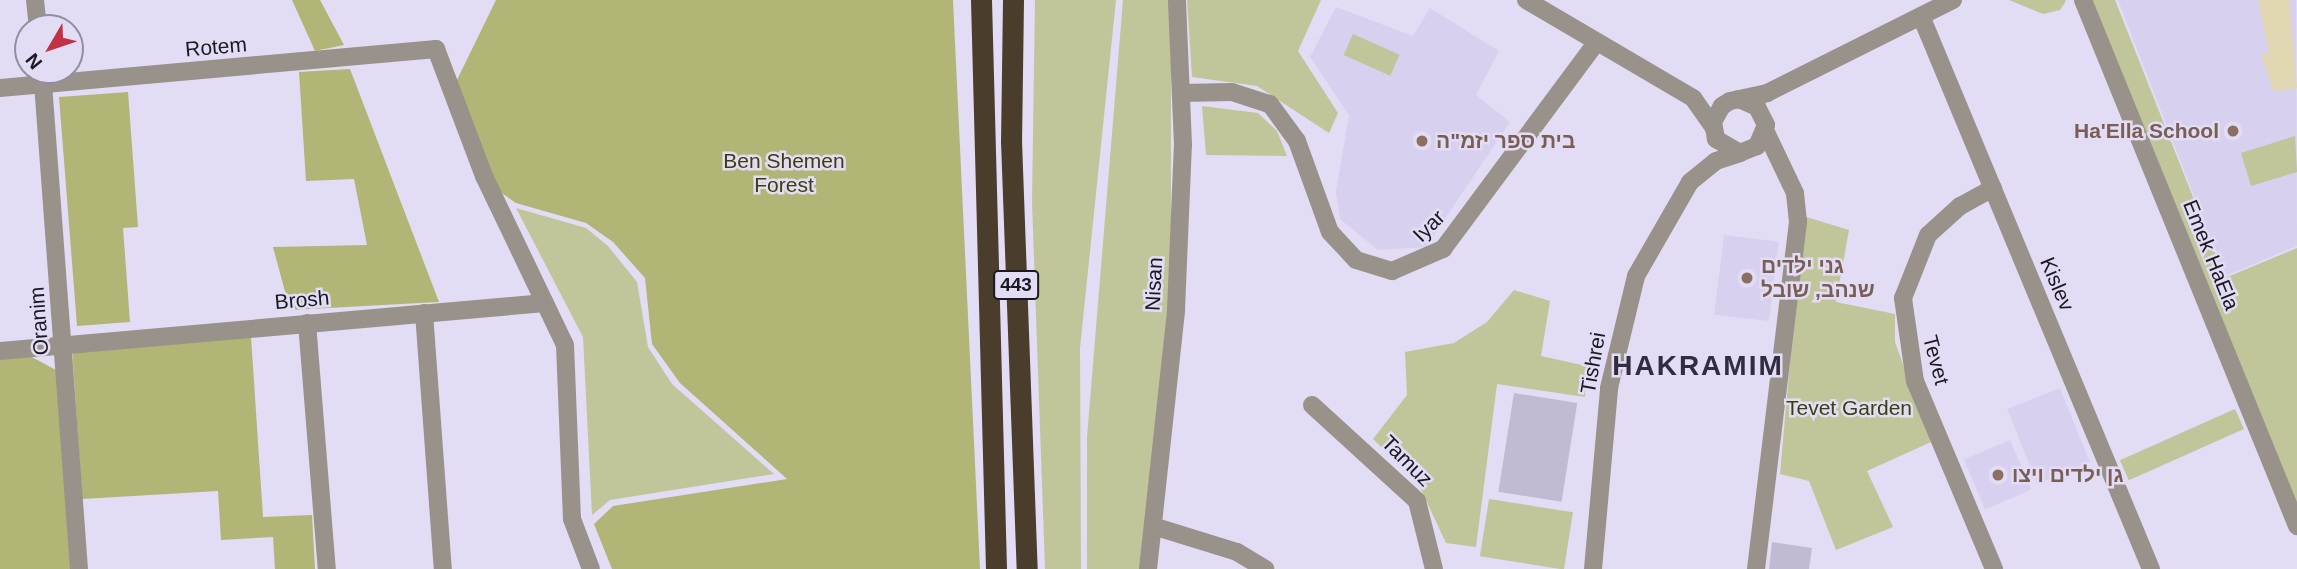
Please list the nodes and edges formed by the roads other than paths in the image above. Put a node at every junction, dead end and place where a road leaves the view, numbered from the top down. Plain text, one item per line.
1 (981, 0) edge
2 (1013, 0) edge
3 (1177, 0) edge
4 (1526, 0) edge
5 (1953, 0) edge
6 (2083, 0) edge
7 (1921, 16) junction
8 (1594, 46) junction
9 (84, 74) edge
10 (1790, 80) junction
11 (44, 84) edge
12 (1181, 93) junction
13 (1685, 94) junction
14 (1736, 100) junction
15 (1765, 125) junction
16 (1713, 129) junction
17 (1744, 152) junction
18 (1789, 178) junction
19 (1690, 182) junction
20 (1993, 188) junction
21 (545, 303) junction
22 (424, 313) junction
23 (307, 323) junction
24 (64, 343) junction
25 (0, 351) edge
26 (1312, 405) dead end
27 (1153, 526) junction
28 (2297, 526) edge
29 (79, 569) edge
30 (327, 569) edge
31 (443, 569) edge
32 (591, 569) edge
33 (996, 569) edge
34 (1027, 569) edge
35 (1149, 569) edge
36 (1265, 569) edge
37 (1434, 569) edge
38 (1593, 569) edge
39 (1756, 569) edge
40 (1993, 569) edge
41 (2151, 569) edge

1 - 33 highway, 443
2 - 34 highway, 443
3 - 12 street, Nisan
4 - 8 street
5 - 7 street
6 - 28 street, Emek HaEla
7 - 10 street
7 - 20 street, Kislev
8 - 12 street, Iyar
8 - 13 street
9 - 21 street, Rotem
10 - 14 street
10 - 15 street
11 - 24 street, Oranim
12 - 27 street, Nisan
13 - 14 street
13 - 16 street
14 - 15 street
14 - 16 street
15 - 17 street
15 - 18 street
16 - 17 street
16 - 19 street, Tishrei
17 - 18 street
17 - 19 street, Tishrei
18 - 39 street
19 - 38 street, Tishrei
20 - 40 street, Tevet
20 - 41 street, Kislev
21 - 22 street, Brosh
21 - 32 street
22 - 23 street, Brosh
22 - 31 street
23 - 24 street, Brosh
23 - 30 street
24 - 25 street, Brosh
24 - 29 street, Oranim
26 - 37 street, Tamuz
27 - 35 street, Nisan
27 - 36 street

